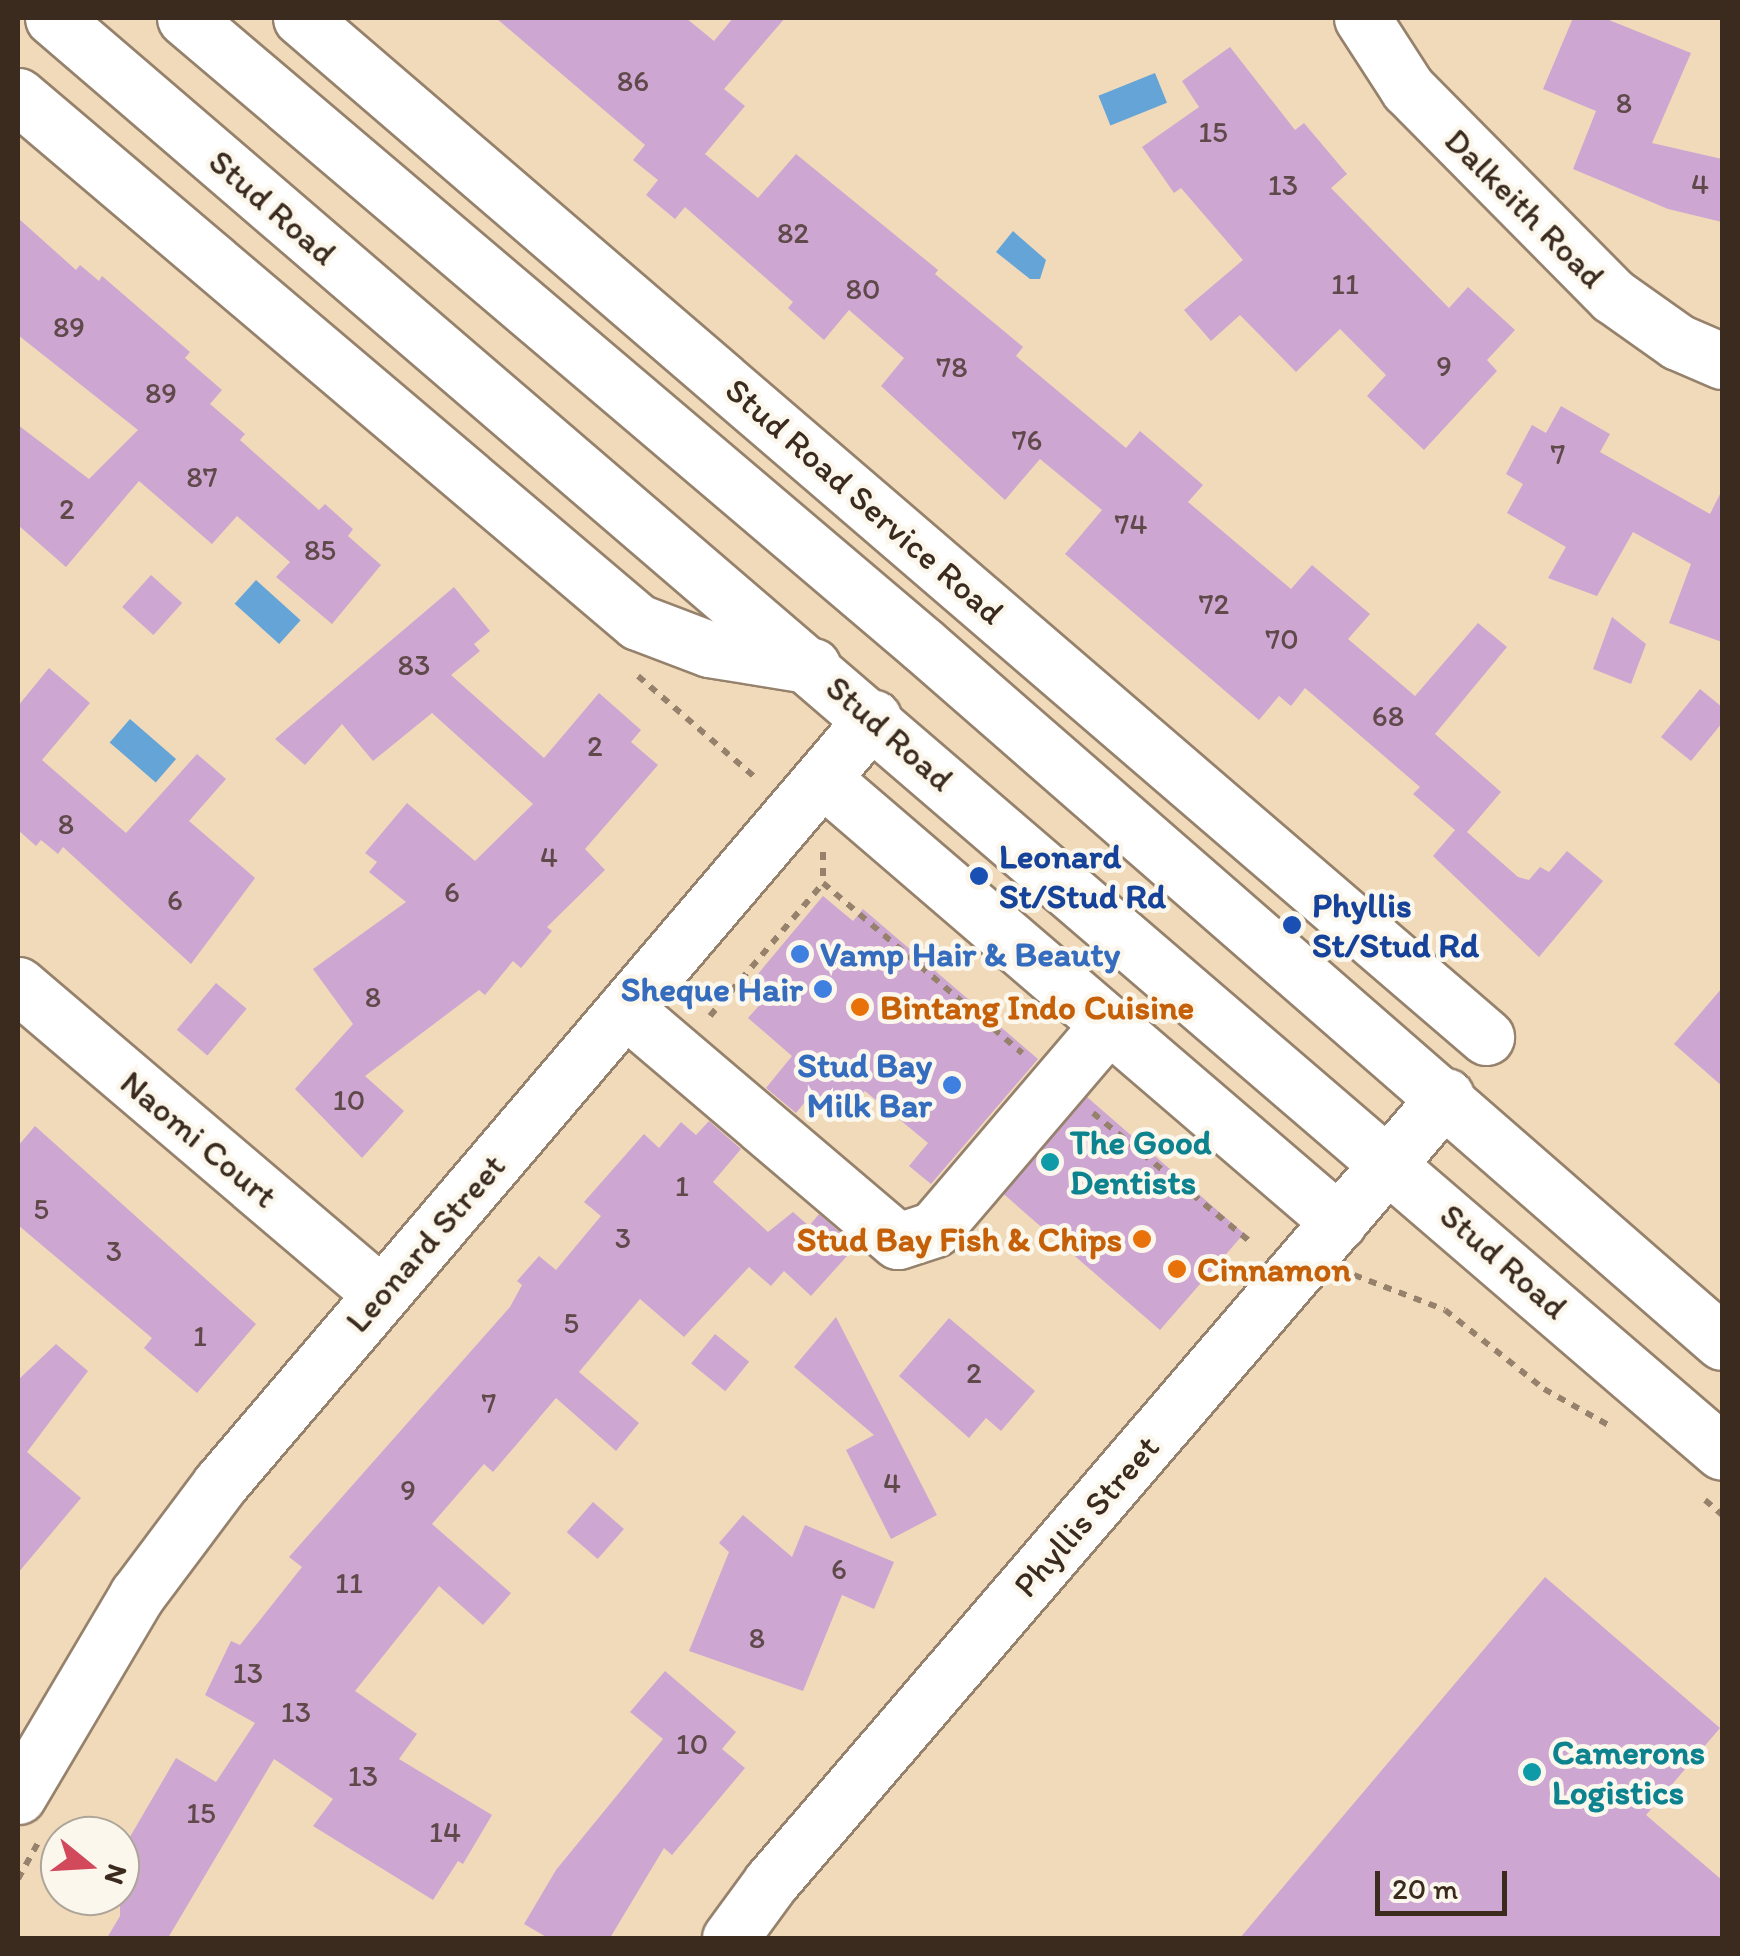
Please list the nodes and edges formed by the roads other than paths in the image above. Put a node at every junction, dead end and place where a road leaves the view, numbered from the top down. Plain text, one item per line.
1 (53, 18) edge
2 (185, 18) edge
3 (301, 18) edge
4 (1362, 18) edge
5 (18, 96) edge
6 (1722, 361) edge
7 (812, 666) junction
8 (872, 718) junction
9 (823, 779) junction
10 (18, 985) edge
11 (1428, 986) junction
12 (625, 1010) junction
13 (1108, 1025) junction
14 (1486, 1037) dead end
15 (1436, 1088) junction
16 (1391, 1161) junction
17 (1338, 1222) junction
18 (381, 1294) junction
19 (1711, 1332) edge
20 (1634, 1409) junction
21 (1708, 1471) edge
22 (18, 1796) edge
23 (730, 1938) edge

1 - 7 street, Stud Road
2 - 15 street
3 - 11 street, Stud Road Service Road
4 - 6 street, Dalkeith Road
5 - 7 street
7 - 8 street, Stud Road
8 - 9 street, Leonard Street
8 - 16 street, Stud Road
9 - 12 street, Leonard Street
9 - 13 street
10 - 18 street, Naomi Court
11 - 14 street, Stud Road Service Road
11 - 15 street
12 - 13 street
12 - 18 street, Leonard Street
13 - 17 street
15 - 16 street, Phyllis Street
15 - 19 street
16 - 17 street, Phyllis Street
16 - 20 street, Stud Road
17 - 23 street, Phyllis Street
18 - 22 street, Leonard Street
19 - 20 street
20 - 21 street, Stud Road

